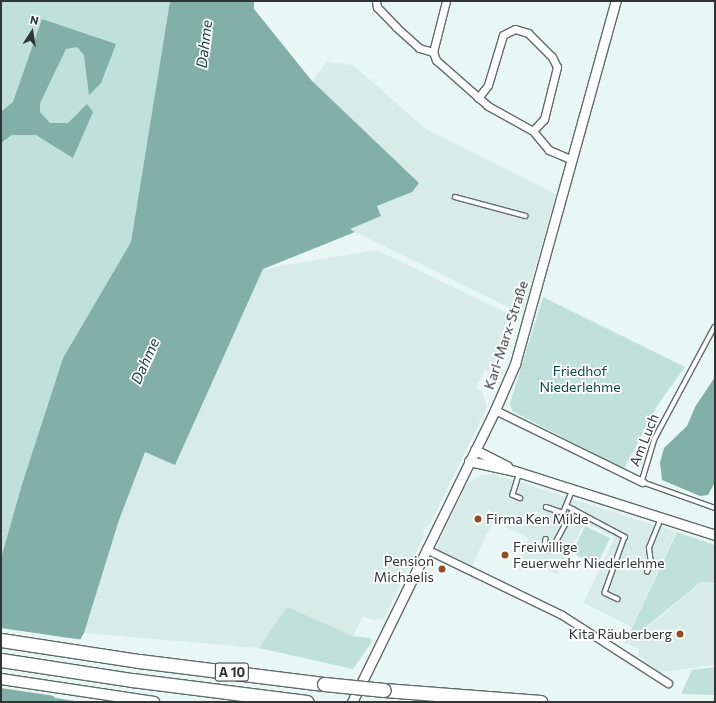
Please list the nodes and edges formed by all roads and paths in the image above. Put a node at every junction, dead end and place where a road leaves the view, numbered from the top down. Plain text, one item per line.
1 (376, 1) edge
2 (446, 1) edge
3 (616, 1) edge
4 (433, 52) junction
5 (478, 98) junction
6 (533, 131) junction
7 (572, 160) junction
8 (455, 197) dead end
9 (526, 216) dead end
10 (715, 327) edge
11 (495, 410) junction
12 (475, 450) junction
13 (469, 461) junction
14 (518, 472) junction
15 (642, 482) junction
16 (573, 490) junction
17 (520, 498) dead end
18 (567, 506) junction
19 (546, 507) dead end
20 (715, 508) edge
21 (573, 510) junction
22 (661, 518) junction
23 (715, 536) edge
24 (546, 539) dead end
25 (426, 549) junction
26 (647, 572) dead end
27 (618, 599) dead end
28 (1, 640) edge
29 (1, 660) edge
30 (1, 679) edge
31 (668, 683) dead end
32 (154, 702) edge
33 (307, 702) edge
34 (352, 702) edge
35 (541, 702) edge

1 - 4 street
2 - 4 street
3 - 7 street, Karl-Marx-Straße
4 - 5 street
5 - 6 street
5 - 6 street
6 - 7 street
7 - 11 street, Karl-Marx-Straße
8 - 9 lane
10 - 15 lane, Am Luch
11 - 12 street, Karl-Marx-Straße
11 - 15 street, Am Luch
12 - 13 street, Karl-Marx-Straße
12 - 14 street
13 - 14 street
13 - 25 street, Karl-Marx-Straße
14 - 16 street
14 - 17 lane
15 - 20 lane
16 - 18 lane
16 - 22 street
18 - 19 lane
18 - 21 lane
21 - 24 lane
21 - 27 lane
22 - 23 street
22 - 26 lane
25 - 31 street
25 - 34 street, Karl-Marx-Straße
28 - 35 highway, A 10, bridge
29 - 33 highway, A 10
30 - 32 main road

